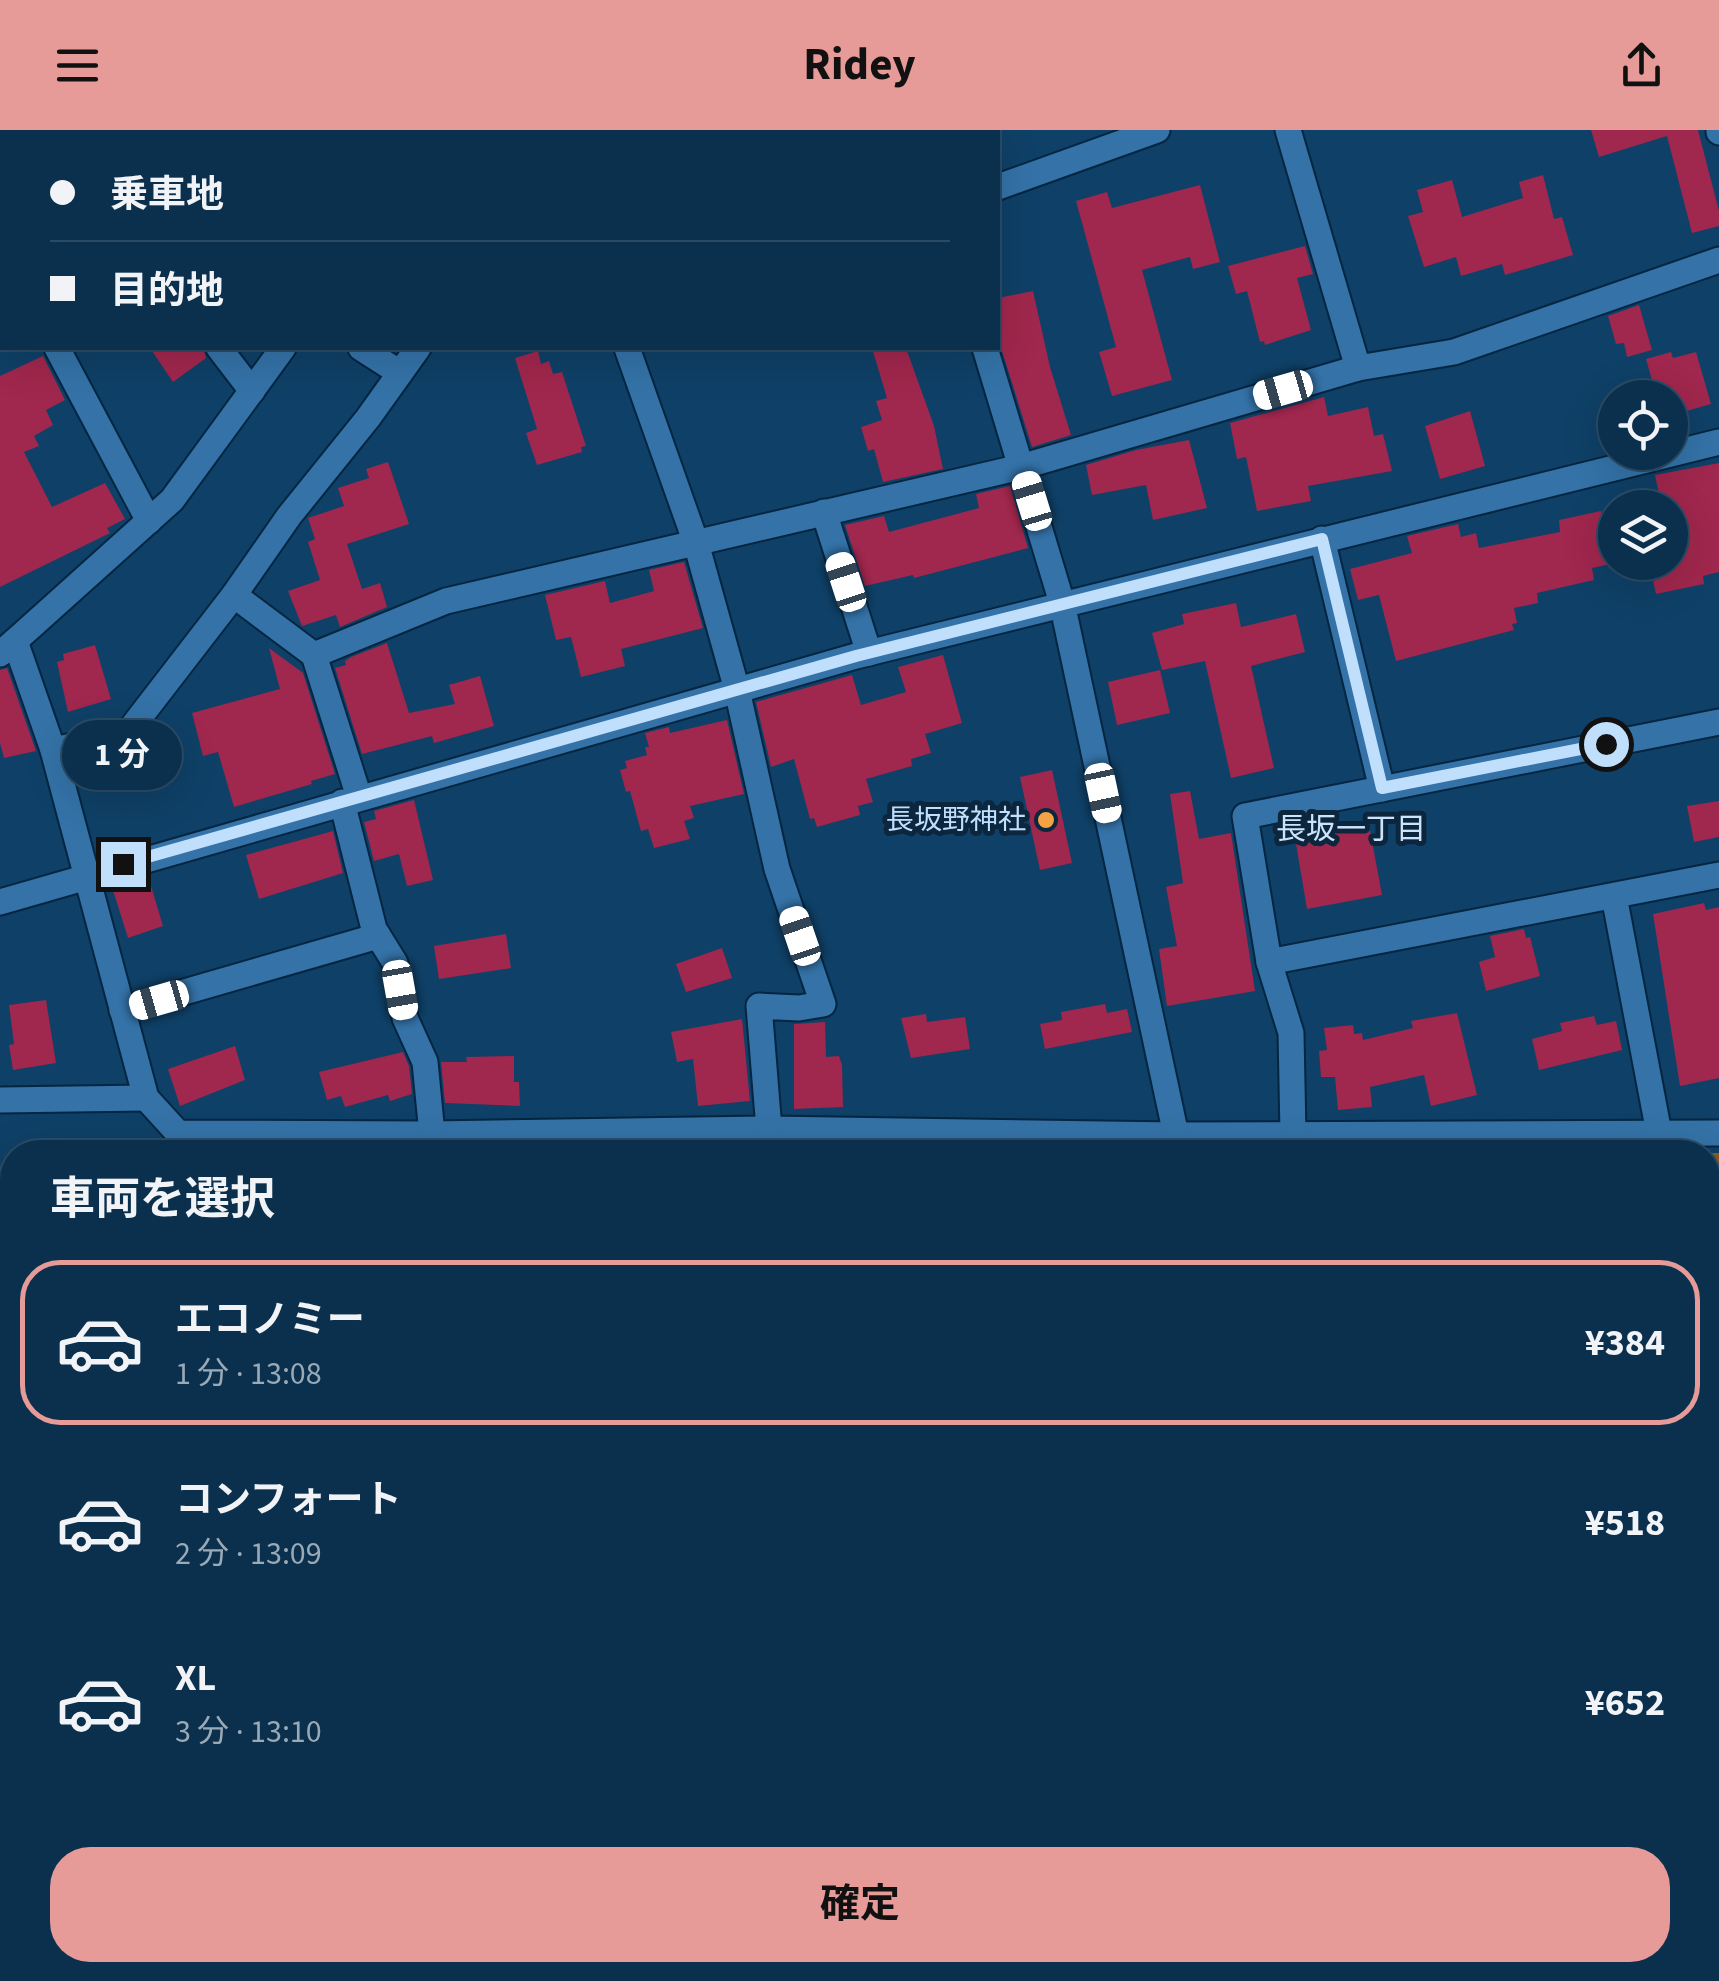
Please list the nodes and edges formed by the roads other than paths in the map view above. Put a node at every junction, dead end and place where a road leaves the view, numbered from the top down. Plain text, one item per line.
1 (1158, 130) edge
2 (1288, 130) edge
3 (1116, 137) edge
4 (1000, 186) edge
5 (1719, 260) edge
6 (57, 350) edge
7 (221, 350) edge
8 (283, 350) edge
9 (364, 350) edge
10 (417, 350) edge
11 (628, 350) edge
12 (986, 350) edge
13 (1358, 368) junction
14 (400, 373) junction
15 (252, 391) junction
16 (1719, 442) edge
17 (1022, 467) junction
18 (824, 512) junction
19 (149, 521) junction
20 (1322, 539) junction
21 (696, 542) junction
22 (234, 595) junction
23 (1062, 602) junction
24 (7, 648) edge
25 (870, 653) junction
26 (314, 655) junction
27 (737, 690) junction
28 (1719, 722) edge
29 (53, 750) junction
30 (1382, 788) junction
31 (350, 800) junction
32 (86, 875) junction
33 (1719, 875) edge
34 (1614, 896) junction
35 (0, 902) edge
36 (378, 936) junction
37 (1269, 962) junction
38 (122, 1010) junction
39 (146, 1098) junction
40 (0, 1100) edge
41 (769, 1128) junction
42 (1659, 1133) junction
43 (1719, 1133) edge
44 (432, 1134) junction
45 (1293, 1134) junction
46 (1176, 1135) junction
47 (314, 1140) edge
48 (393, 1140) edge
49 (502, 1140) edge
50 (678, 1140) edge
51 (801, 1140) edge
52 (1142, 1140) edge
53 (1325, 1140) edge
54 (1436, 1140) edge

1 - 3 street
2 - 13 street
3 - 4 street
5 - 13 street
6 - 19 street
7 - 15 street
8 - 15 street
9 - 14 street
10 - 14 street
11 - 21 street
12 - 17 street
13 - 17 street
14 - 22 street
15 - 19 street
16 - 20 street
17 - 18 street
17 - 23 street
18 - 21 street
18 - 25 street
19 - 24 street
20 - 23 street
20 - 30 street
21 - 26 street
21 - 27 street
22 - 26 street
22 - 29 street
23 - 25 street
23 - 46 street
24 - 29 street
25 - 27 street
26 - 31 street
27 - 31 street
27 - 41 street
28 - 30 street
29 - 32 street
30 - 37 street
31 - 32 street
31 - 36 street
32 - 35 street
32 - 38 street
33 - 34 street
34 - 37 street
34 - 42 street
36 - 38 street
36 - 44 street
37 - 45 street
38 - 39 street
39 - 40 street
39 - 47 street
41 - 50 street
41 - 51 street
42 - 43 street
42 - 54 street
44 - 48 street
44 - 49 street
45 - 46 street
45 - 53 street
46 - 52 street

